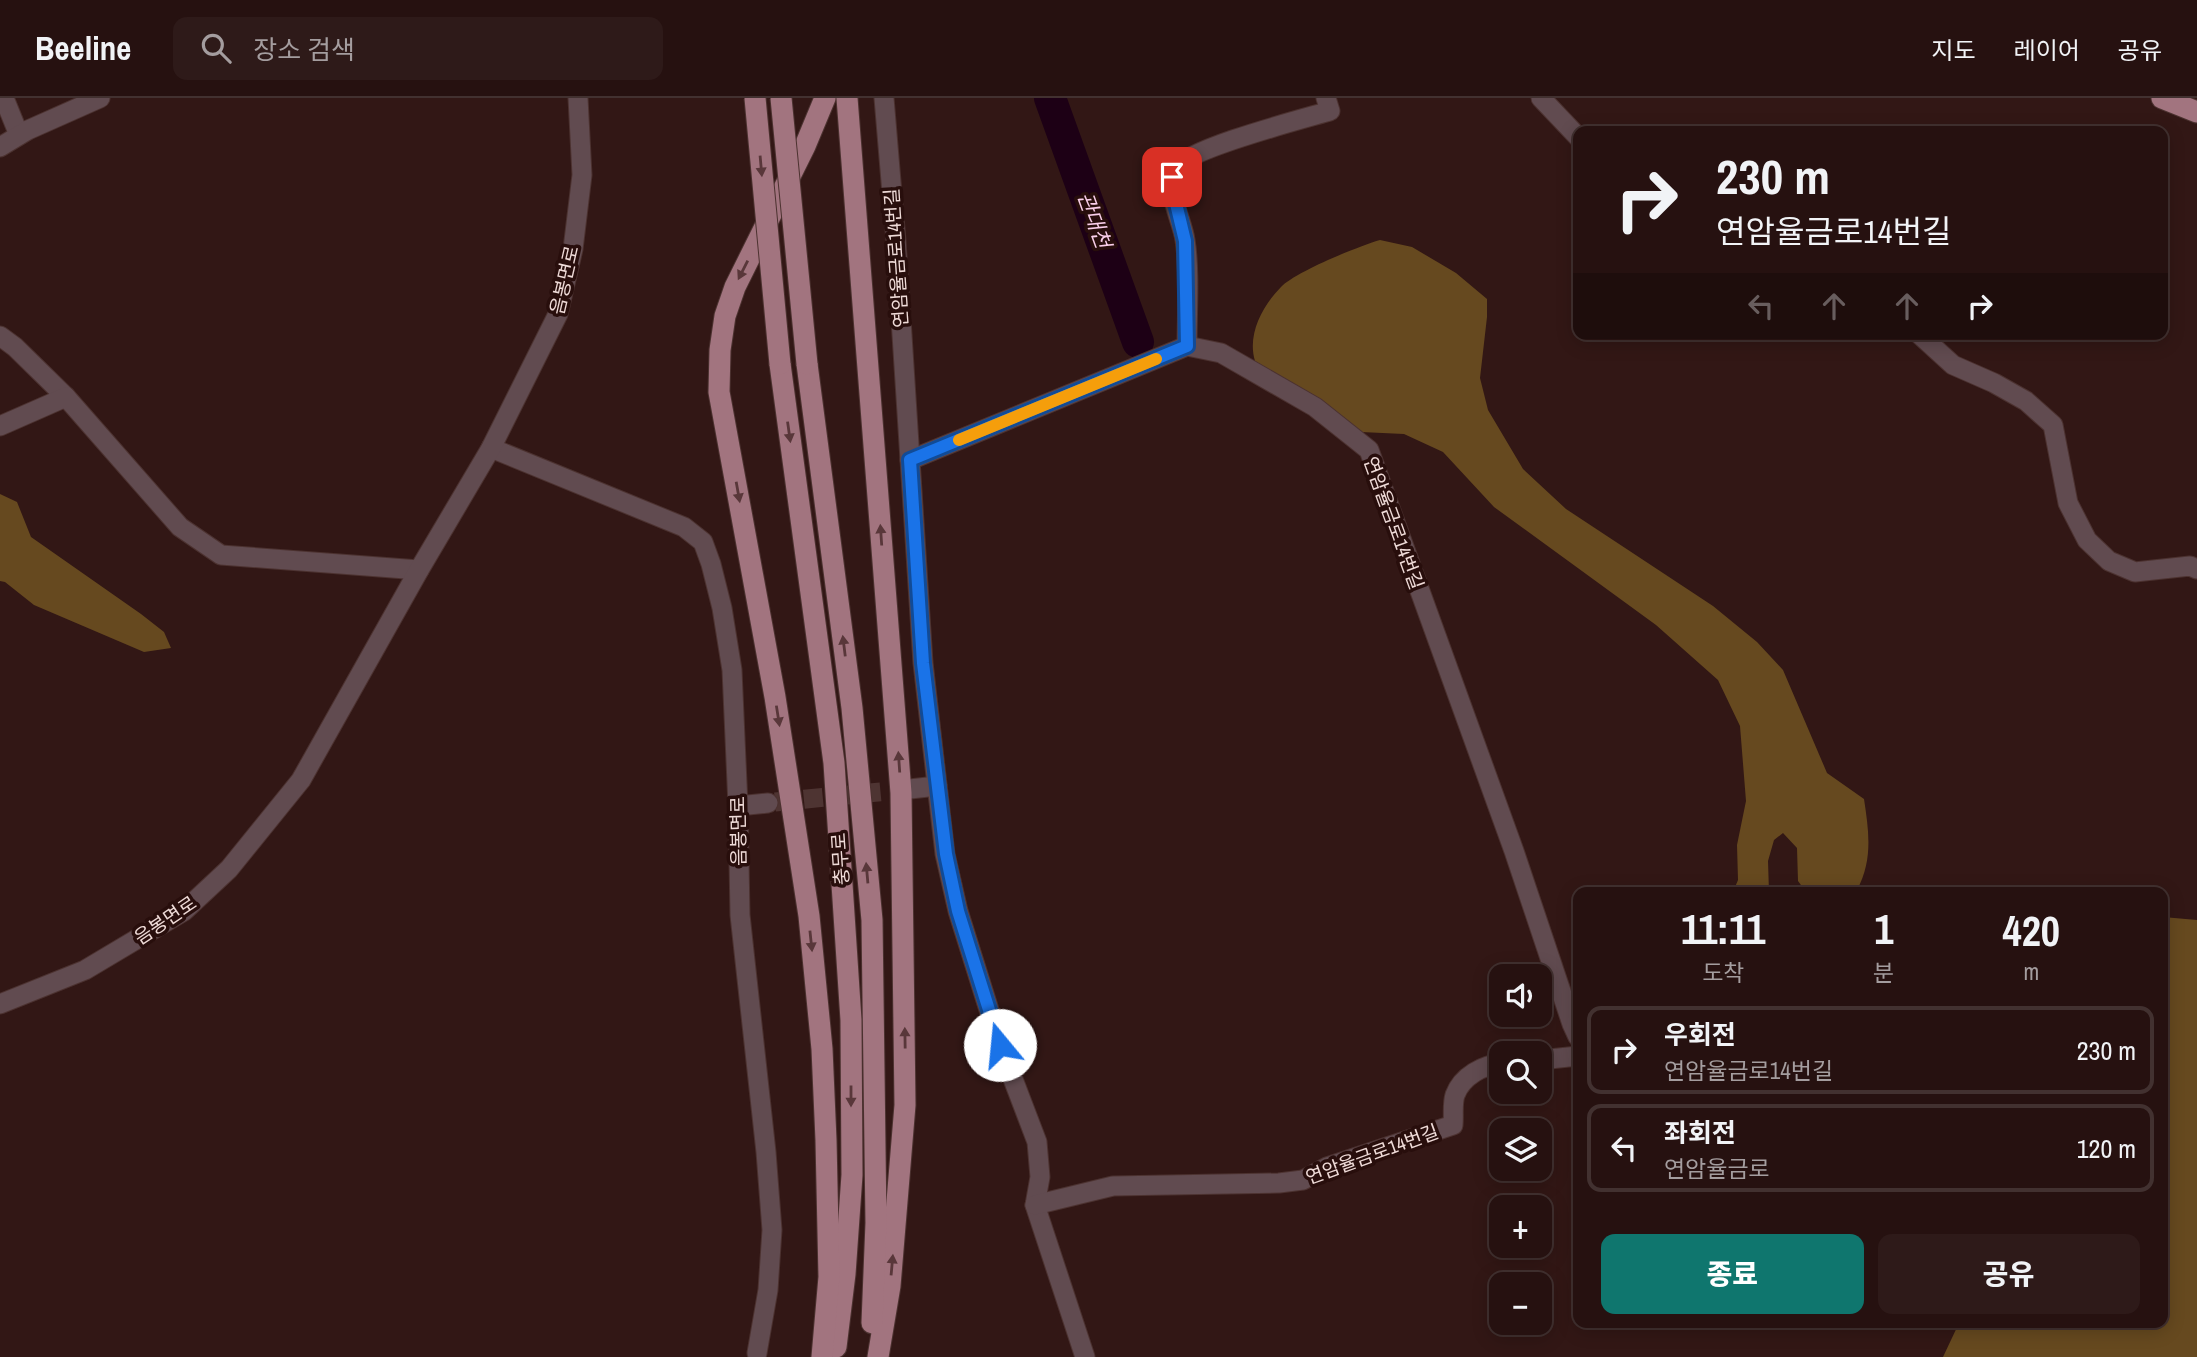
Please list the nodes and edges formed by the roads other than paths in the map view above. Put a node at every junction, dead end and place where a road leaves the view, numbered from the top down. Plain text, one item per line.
1 (4, 98) edge
2 (100, 98) edge
3 (578, 98) edge
4 (755, 98) edge
5 (781, 98) edge
6 (825, 98) edge
7 (847, 98) edge
8 (884, 98) edge
9 (1326, 98) edge
10 (1541, 98) edge
11 (2162, 98) edge
12 (2197, 112) edge
13 (1573, 132) edge
14 (19, 135) junction
15 (0, 147) edge
16 (0, 336) edge
17 (1926, 340) edge
18 (1187, 346) junction
19 (66, 397) junction
20 (0, 426) edge
21 (491, 448) junction
22 (910, 460) junction
23 (419, 569) junction
24 (2197, 569) edge
25 (937, 786) junction
26 (910, 789) tunnel mouth
27 (768, 803) tunnel mouth
28 (738, 806) junction
29 (0, 1003) edge
30 (1573, 1026) edge
31 (1573, 1057) edge
32 (1552, 1059) edge
33 (1489, 1066) edge
34 (1035, 1205) junction
35 (757, 1353) dead end
36 (822, 1357) edge
37 (835, 1357) edge
38 (871, 1357) edge
39 (878, 1357) edge
40 (1085, 1357) edge

1 - 14 street
2 - 14 street
3 - 21 street, 음봉면로
4 -> 37 main road, 충무로, bridge
38 -> 5 main road, 충무로, bridge
6 -> 36 main road
39 -> 7 main road
8 - 22 street, 연암율금로14번길
9 - 18 street
10 - 13 street
11 - 12 main road
14 - 15 street
16 - 19 street
17 - 24 street
18 - 22 street
18 - 30 street, 연암율금로14번길
19 - 20 street
19 - 23 street
21 - 23 street, 음봉면로
21 - 28 street, 음봉면로
22 - 25 street, 연암율금로14번길
23 - 29 street, 음봉면로
25 - 26 street
25 - 34 street, 연암율금로14번길
27 - 28 street
28 - 35 street, 음봉면로
31 - 32 street
33 - 34 street, 연암율금로14번길
34 - 40 street, 연암율금로14번길

